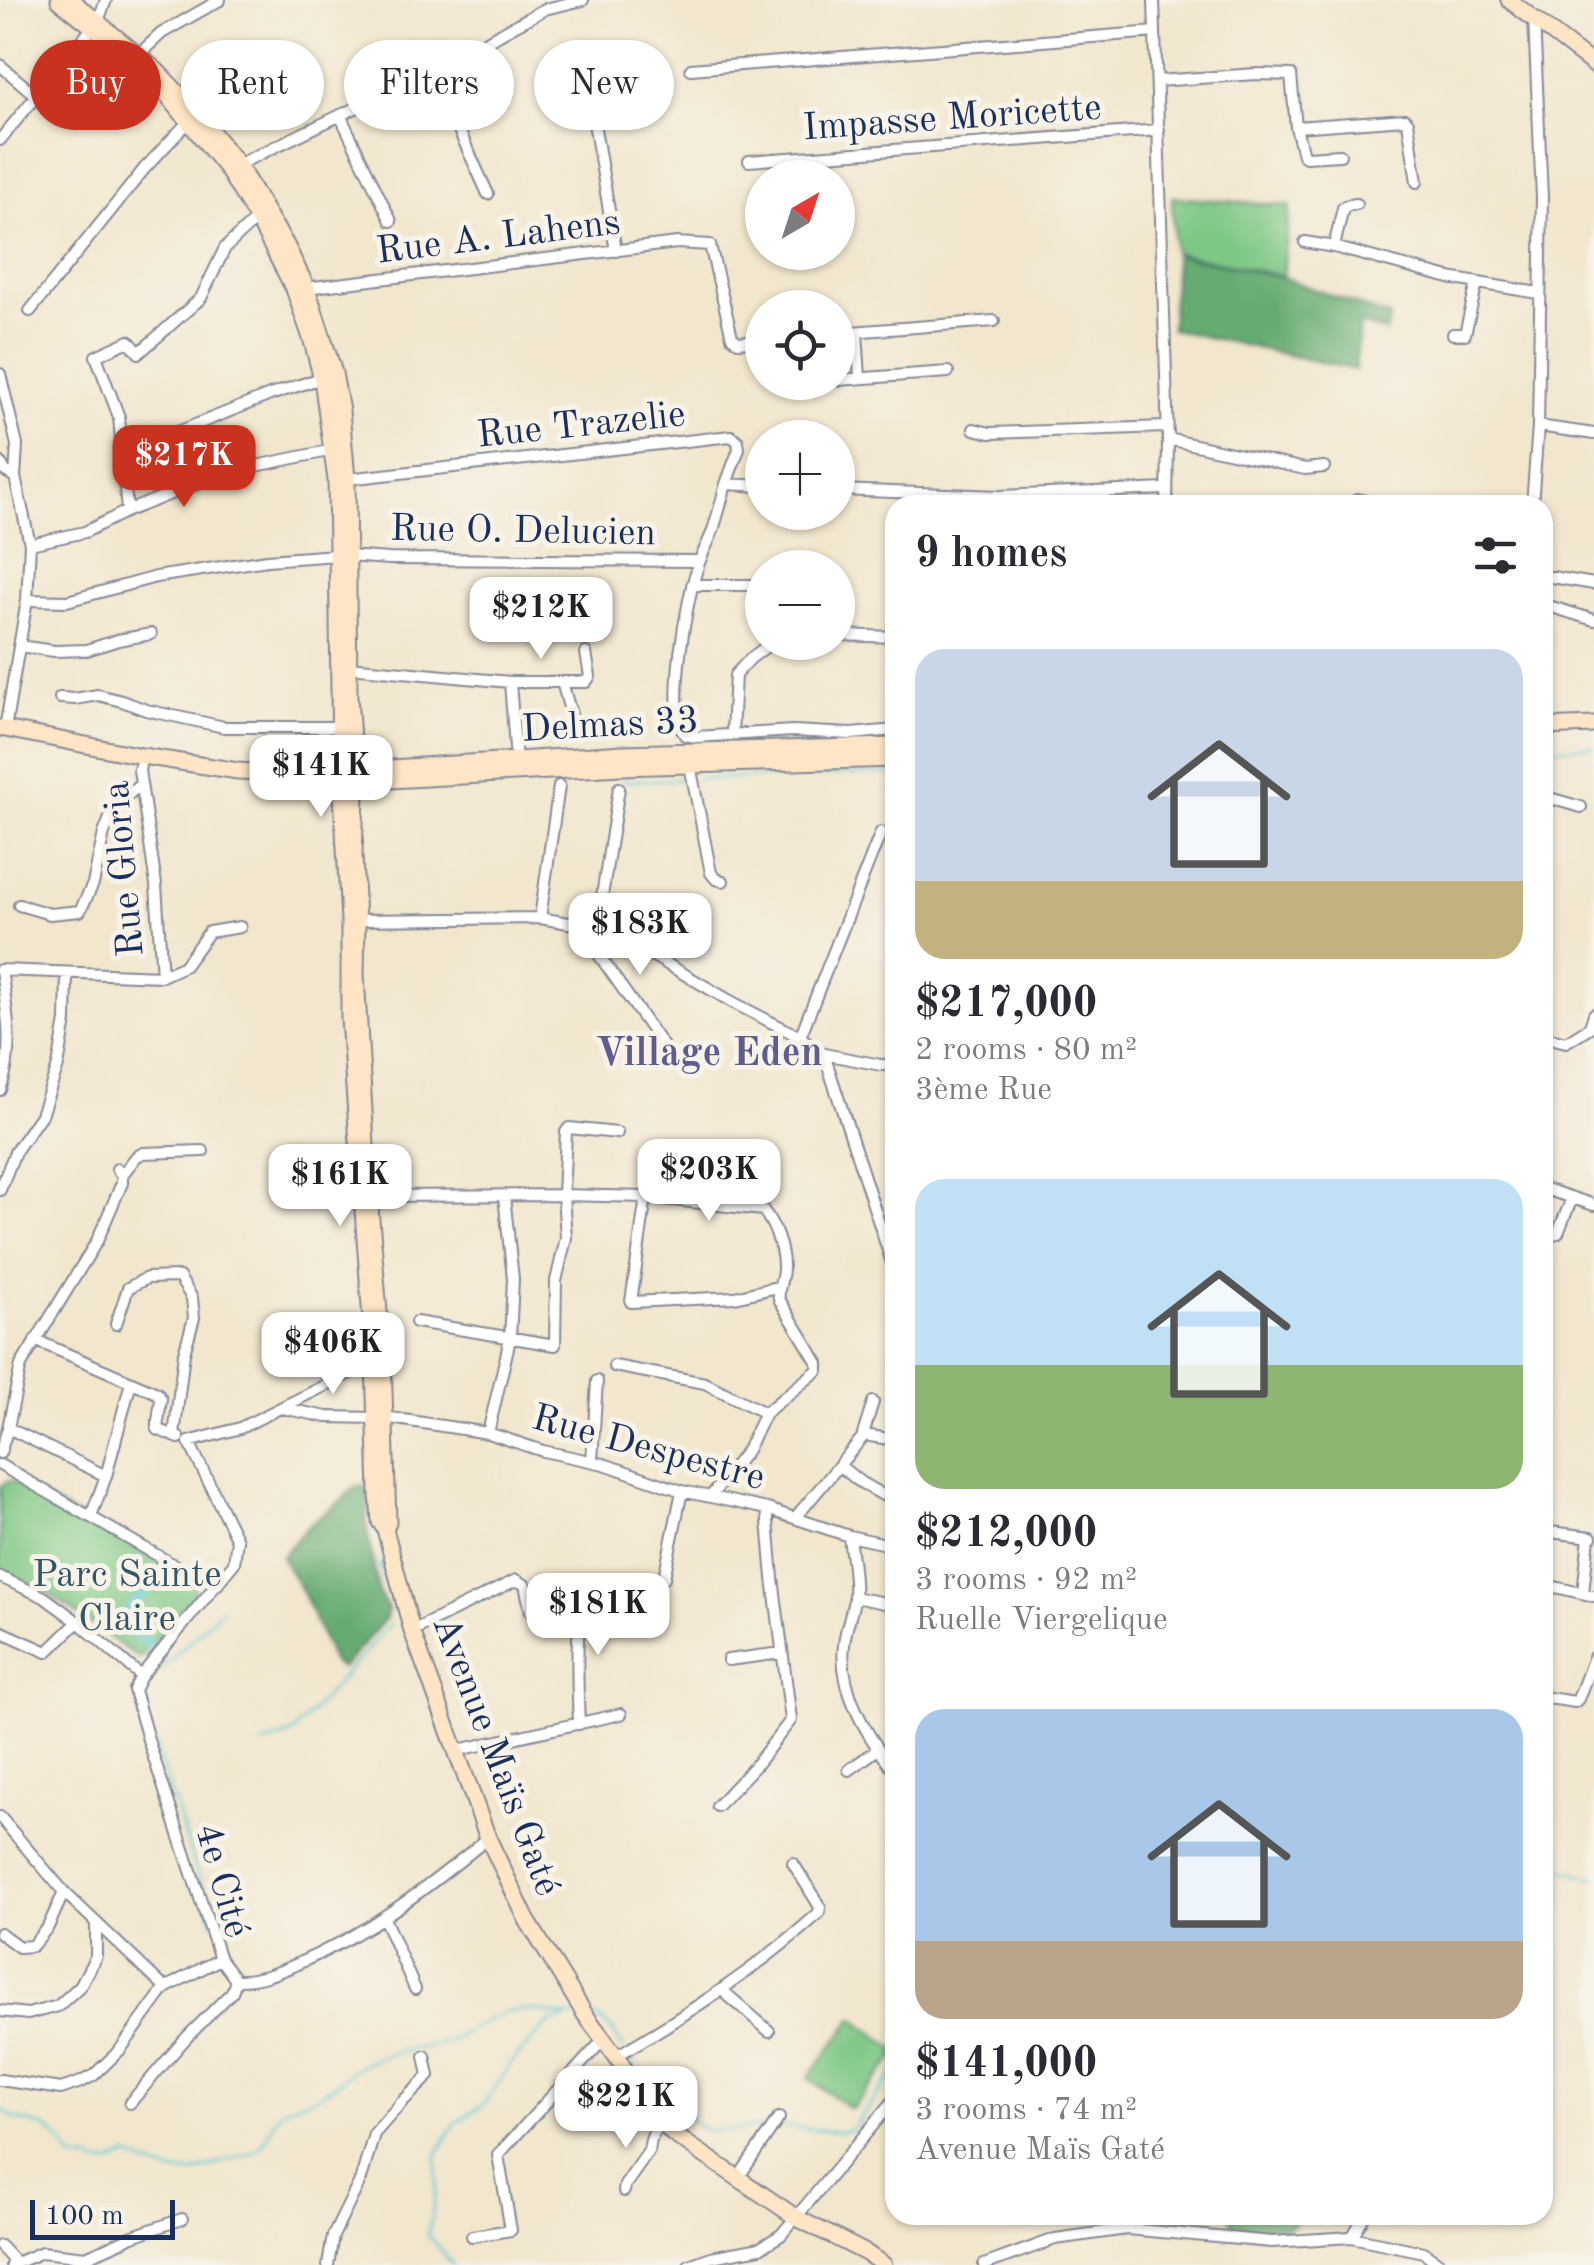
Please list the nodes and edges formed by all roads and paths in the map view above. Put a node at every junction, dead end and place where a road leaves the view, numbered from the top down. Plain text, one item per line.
1 (59, 0) edge
2 (72, 0) edge
3 (106, 0) edge
4 (220, 0) edge
5 (583, 0) edge
6 (1154, 0) edge
7 (1509, 0) edge
8 (1534, 19) junction
9 (96, 24) junction
10 (1155, 32) junction
11 (82, 40) edge
12 (114, 40) edge
13 (155, 40) edge
14 (488, 40) edge
15 (0, 65) edge
16 (1594, 65) edge
17 (690, 69) dead end
18 (161, 81) edge
19 (1157, 81) junction
20 (161, 88) edge
21 (30, 91) edge
22 (30, 101) edge
23 (181, 112) edge
24 (344, 113) edge
25 (340, 115) junction
26 (1296, 127) junction
27 (181, 130) edge
28 (198, 130) edge
29 (459, 130) edge
30 (596, 130) edge
31 (1159, 130) junction
32 (0, 140) edge
33 (1340, 155) dead end
34 (775, 160) edge
35 (233, 167) junction
36 (1417, 182) dead end
37 (488, 194) dead end
38 (1356, 204) dead end
39 (257, 218) junction
40 (390, 221) dead end
41 (1304, 242) dead end
42 (1334, 247) junction
43 (616, 251) junction
44 (1477, 282) junction
45 (300, 289) junction
46 (1538, 293) junction
47 (30, 312) dead end
48 (994, 321) dead end
49 (857, 332) joint
50 (1453, 334) dead end
51 (745, 341) edge
52 (948, 372) dead end
53 (0, 374) edge
54 (328, 376) junction
55 (855, 378) edge
56 (860, 378) junction
57 (197, 426) junction
58 (1538, 426) junction
59 (974, 429) dead end
60 (1167, 433) junction
61 (1594, 434) edge
62 (333, 450) junction
63 (123, 454) junction
64 (0, 462) edge
65 (1324, 468) dead end
66 (15, 477) junction
67 (209, 478) junction
68 (347, 479) junction
69 (726, 484) junction
70 (745, 485) edge
71 (1166, 489) junction
72 (855, 492) edge
73 (888, 495) edge
74 (1079, 495) edge
75 (1166, 495) edge
76 (1533, 495) edge
77 (127, 511) junction
78 (30, 544) junction
79 (342, 555) junction
80 (699, 561) junction
81 (1553, 577) edge
82 (692, 584) junction
83 (1594, 584) edge
84 (745, 586) edge
85 (28, 600) junction
86 (1553, 607) edge
87 (1594, 620) edge
88 (151, 634) dead end
89 (855, 635) edge
90 (885, 636) edge
91 (19, 646) junction
92 (586, 653) dead end
93 (748, 660) edge
94 (349, 667) junction
95 (510, 682) junction
96 (562, 682) junction
97 (60, 698) dead end
98 (574, 725) dead end
99 (1594, 725) edge
100 (340, 726) junction
101 (1553, 727) edge
102 (2, 728) edge
103 (885, 731) edge
104 (732, 734) junction
105 (1594, 735) edge
106 (1553, 736) edge
107 (885, 746) edge
108 (142, 756) junction
109 (885, 758) edge
110 (516, 761) junction
111 (690, 765) junction
112 (345, 776) junction
113 (141, 784) junction
114 (559, 786) dead end
115 (619, 788) dead end
116 (1553, 799) edge
117 (1582, 807) dead end
118 (881, 832) dead end
119 (722, 881) dead end
120 (19, 905) dead end
121 (540, 918) junction
122 (353, 920) junction
123 (578, 924) junction
124 (240, 927) dead end
125 (597, 928) junction
126 (1, 970) edge
127 (67, 973) junction
128 (162, 976) junction
129 (1594, 1014) edge
130 (800, 1037) junction
131 (1553, 1039) edge
132 (824, 1054) junction
133 (669, 1055) dead end
134 (885, 1065) edge
135 (0, 1090) edge
136 (617, 1133) dead end
137 (203, 1151) dead end
138 (0, 1190) edge
139 (1553, 1192) edge
140 (563, 1195) junction
141 (365, 1196) junction
142 (504, 1196) junction
143 (646, 1197) junction
144 (1572, 1198) junction
145 (1594, 1205) edge
146 (1553, 1233) edge
147 (885, 1241) edge
148 (777, 1287) junction
149 (416, 1322) dead end
150 (116, 1324) dead end
151 (510, 1339) junction
152 (36, 1340) junction
153 (378, 1360) junction
154 (614, 1366) dead end
155 (597, 1381) dead end
156 (131, 1382) junction
157 (873, 1402) dead end
158 (282, 1408) junction
159 (765, 1413) junction
160 (380, 1418) junction
161 (8, 1428) junction
162 (488, 1433) junction
163 (864, 1435) junction
164 (174, 1436) junction
165 (885, 1438) edge
166 (189, 1442) junction
167 (0, 1453) edge
168 (592, 1462) junction
169 (0, 1466) edge
170 (840, 1466) junction
171 (106, 1476) junction
172 (682, 1490) junction
173 (710, 1496) junction
174 (885, 1497) edge
175 (768, 1509) junction
176 (91, 1516) junction
177 (795, 1518) junction
178 (1553, 1533) edge
179 (849, 1536) junction
180 (1591, 1538) edge
181 (885, 1544) edge
182 (0, 1578) edge
183 (664, 1578) dead end
184 (601, 1582) dead end
185 (218, 1584) junction
186 (1553, 1586) edge
187 (1589, 1594) edge
188 (854, 1597) junction
189 (885, 1603) edge
190 (531, 1612) dead end
191 (78, 1622) junction
192 (0, 1631) edge
193 (412, 1631) junction
194 (782, 1653) junction
195 (1594, 1657) edge
196 (728, 1660) dead end
197 (141, 1676) junction
198 (1553, 1699) edge
199 (622, 1714) dead end
200 (579, 1724) junction
201 (878, 1749) junction
202 (454, 1752) junction
203 (885, 1758) edge
204 (849, 1770) dead end
205 (717, 1806) dead end
206 (0, 1818) edge
207 (5, 1832) edge
208 (488, 1838) junction
209 (793, 1864) dead end
210 (64, 1892) junction
211 (384, 1918) junction
212 (96, 1924) junction
213 (0, 1933) edge
214 (220, 1959) junction
215 (236, 1980) junction
216 (165, 1988) junction
217 (415, 1989) dead end
218 (722, 1991) junction
219 (0, 2011) edge
220 (769, 2031) dead end
221 (604, 2039) junction
222 (618, 2055) junction
223 (426, 2056) dead end
224 (0, 2080) edge
225 (130, 2102) dead end
226 (885, 2111) edge
227 (779, 2118) dead end
228 (660, 2120) junction
229 (738, 2178) junction
230 (624, 2191) dead end
231 (798, 2218) junction
232 (182, 2219) dead end
233 (1359, 2225) edge
234 (472, 2236) dead end
235 (1352, 2237) junction
236 (0, 2246) edge
237 (89, 2261) edge
238 (13, 2264) edge
239 (1440, 2264) edge
240 (328, 2265) edge
241 (689, 2265) edge
242 (884, 2265) edge
243 (984, 2265) edge

1 - 9 main road, Avenue Maïs Gaté
2 - 9 main road, Avenue Maïs Gaté
3 - 9 street
4 - 13 street
5 - 14 street
6 - 10 street
7 - 8 main road
8 - 16 main road
8 - 46 street
9 - 11 street
9 - 12 main road, Avenue Maïs Gaté
10 - 17 street
10 - 19 street
15 - 21 street
18 - 35 main road, Avenue Maïs Gaté
19 - 26 street
19 - 31 street
20 - 23 main road, Avenue Maïs Gaté
22 - 32 street
24 - 25 street
25 - 35 street
25 - 40 street
26 - 33 street
26 - 36 street
27 - 47 street
28 - 35 main road, Avenue Maïs Gaté
29 - 37 street
30 - 43 street
31 - 34 street, Impasse Moricette
31 - 60 street
35 - 39 main road, Avenue Maïs Gaté
35 - 45 main road, Avenue Maïs Gaté
38 - 42 street
39 - 45 main road, Avenue Maïs Gaté
39 - 63 street
41 - 42 street
42 - 44 street
43 - 45 street, Rue A. Lahens
43 - 51 street, Rue A. Lahens
44 - 46 street
44 - 50 street
45 - 54 main road, Avenue Maïs Gaté
46 - 58 street
48 - 49 street
49 - 56 street
52 - 56 street
53 - 66 street
54 - 57 street
54 - 62 main road, Avenue Maïs Gaté
54 - 68 main road, Avenue Maïs Gaté
55 - 56 street
57 - 63 street
57 - 67 street
58 - 61 street
58 - 76 street
59 - 60 street
60 - 65 street
60 - 71 street
62 - 67 street
62 - 79 main road, Avenue Maïs Gaté
63 - 77 street
64 - 66 street
66 - 78 street
67 - 77 street
68 - 69 street, Rue Trazelie
68 - 79 main road, Avenue Maïs Gaté
69 - 70 street
69 - 80 street
71 - 74 street
71 - 75 street
72 - 73 street
77 - 78 street
78 - 85 street
79 - 80 street, Rue O. Delucien
79 - 85 street, Rue O. Delucien
79 - 94 main road, Avenue Maïs Gaté
79 - 100 main road, Avenue Maïs Gaté
80 - 82 street
81 - 83 street
82 - 84 street
82 - 104 street
85 - 91 street
86 - 87 street
88 - 91 street
89 - 90 street
91 - 102 street
92 - 96 street
93 - 104 street
94 - 95 street
94 - 112 main road, Avenue Maïs Gaté
95 - 96 street
95 - 110 street
96 - 98 street
97 - 100 street
99 - 101 main road
100 - 112 main road, Avenue Maïs Gaté
102 - 108 main road, Delmas 33
103 - 104 street
105 - 106 main road
107 - 110 main road, Delmas 33
108 - 112 main road, Delmas 33
108 - 113 street, Rue Gloria
109 - 111 main road, Delmas 33
110 - 112 main road, Delmas 33
111 - 112 main road, Delmas 33
111 - 119 street
112 - 122 main road, Avenue Maïs Gaté
113 - 120 street
113 - 128 street, Rue Gloria
114 - 121 street
115 - 125 street
116 - 117 street
118 - 130 street
121 - 122 street
121 - 123 street
122 - 141 main road, Avenue Maïs Gaté
123 - 125 street
123 - 133 street
124 - 128 street
125 - 130 street
126 - 127 street
126 - 135 street
127 - 128 street
127 - 138 street
129 - 131 street
130 - 132 street
132 - 134 street
132 - 147 street
136 - 140 street
137 - 152 street
139 - 144 street
140 - 142 street
140 - 143 street
140 - 151 street
141 - 142 street
141 - 153 main road, Avenue Maïs Gaté
142 - 151 street
143 - 148 street
143 - 148 street
144 - 145 street
144 - 146 street
148 - 159 street
149 - 151 street
150 - 164 street
151 - 162 street
152 - 156 street
152 - 161 street
153 - 158 street
153 - 160 main road, Avenue Maïs Gaté
154 - 159 street
155 - 168 street
156 - 164 street
156 - 171 street
157 - 163 street
158 - 160 street, Rue Despestre
158 - 166 street
159 - 173 street
160 - 162 street, Rue Despestre
160 - 193 main road, Avenue Maïs Gaté
161 - 167 street
161 - 171 street
162 - 168 street, Rue Despestre
163 - 165 street
163 - 170 street
164 - 166 street
166 - 185 street
168 - 172 street, Rue Despestre
169 - 176 street
170 - 174 street
170 - 177 street
171 - 176 street
172 - 173 street, Rue Despestre
172 - 183 street
173 - 175 street, Rue Despestre
175 - 177 street, Rue Despestre
175 - 194 street
176 - 185 street
177 - 179 street, Rue Despestre
178 - 180 street
179 - 181 street, Rue Despestre
179 - 188 street
180 - 187 street
182 - 191 street
184 - 200 street
185 - 197 street
186 - 187 street
188 - 189 street
188 - 201 street
190 - 193 street
191 - 192 street
191 - 197 street
193 - 202 main road, Avenue Maïs Gaté
194 - 196 street
194 - 205 street
195 - 198 street
197 - 214 street, 4e Cité
199 - 200 street
200 - 202 street
201 - 203 street
201 - 204 street
202 - 208 main road, Avenue Maïs Gaté
206 - 207 street
207 - 210 street
208 - 211 street
208 - 221 main road, Avenue Maïs Gaté
209 - 218 street
210 - 212 street
210 - 213 street
211 - 215 street
211 - 217 street
212 - 216 street
212 - 219 street
214 - 215 street
214 - 216 street, 4e Cité
215 - 225 street
216 - 224 street, 4e Cité
218 - 220 street
218 - 222 street
221 - 222 main road, Avenue Maïs Gaté
221 - 234 street
222 - 228 main road, Avenue Maïs Gaté
223 - 240 street
226 - 231 street
227 - 229 street
228 - 229 main road, Avenue Maïs Gaté
228 - 230 street
229 - 231 main road, Avenue Maïs Gaté
231 - 241 street
231 - 242 main road, Avenue Maïs Gaté
232 - 237 street
233 - 235 street
235 - 239 street
235 - 243 street
236 - 238 street
237 - 238 street

